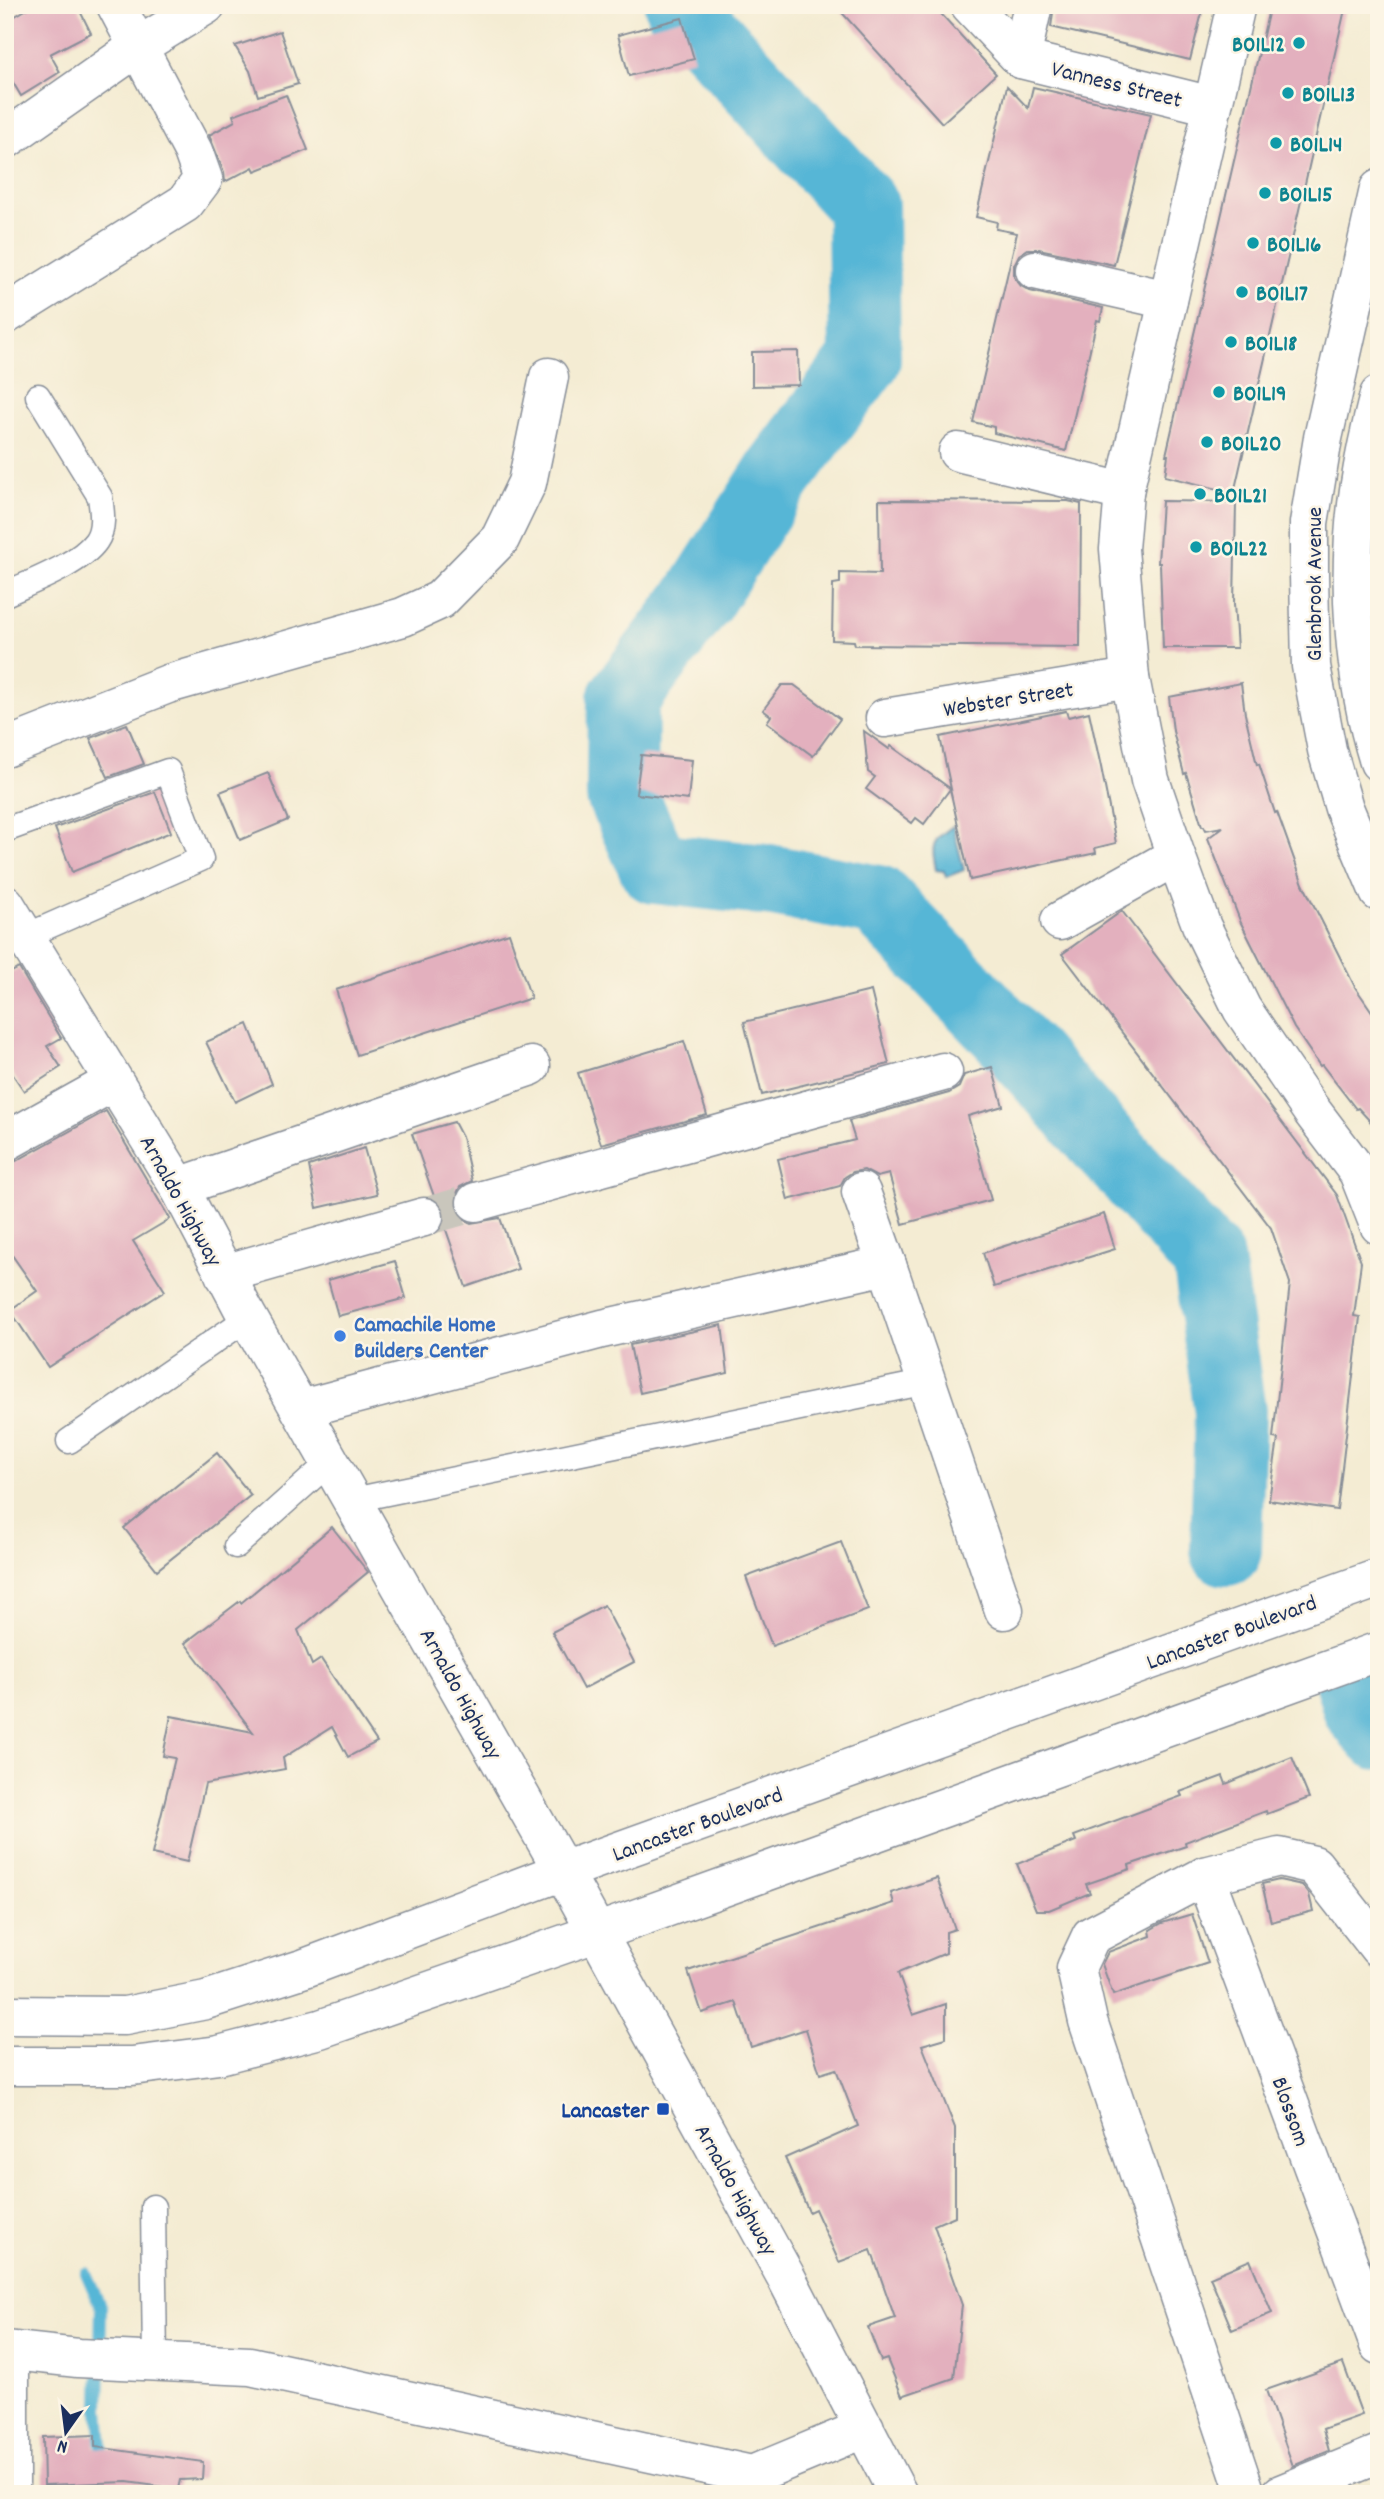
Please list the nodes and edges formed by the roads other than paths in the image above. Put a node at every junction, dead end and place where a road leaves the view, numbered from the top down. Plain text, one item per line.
1 (116, 5) edge
2 (206, 5) edge
3 (970, 5) edge
4 (1033, 5) edge
5 (1236, 5) edge
6 (139, 46) junction
7 (1021, 59) junction
8 (1212, 106) junction
9 (5, 140) edge
10 (1379, 189) edge
11 (1035, 270) dead end
12 (1168, 300) junction
13 (5, 315) edge
14 (550, 377) dead end
15 (1379, 395) edge
16 (38, 396) dead end
17 (958, 452) dead end
18 (1124, 492) junction
19 (5, 594) edge
20 (1130, 678) junction
21 (885, 718) dead end
22 (5, 748) edge
23 (1379, 762) edge
24 (5, 830) edge
25 (1176, 856) junction
26 (1379, 892) edge
27 (5, 904) edge
28 (1060, 921) dead end
29 (24, 937) junction
30 (531, 1066) dead end
31 (943, 1072) dead end
32 (113, 1082) junction
33 (5, 1142) edge
34 (179, 1187) junction
35 (861, 1192) dead end
36 (476, 1202) tunnel mouth
37 (424, 1217) tunnel mouth
38 (1379, 1225) edge
39 (887, 1265) junction
40 (224, 1274) junction
41 (248, 1318) junction
42 (927, 1381) junction
43 (301, 1409) junction
44 (69, 1441) dead end
45 (331, 1461) junction
46 (353, 1500) junction
47 (236, 1546) dead end
48 (1379, 1578) edge
49 (1004, 1610) dead end
50 (1379, 1651) edge
51 (563, 1871) junction
52 (1205, 1876) junction
53 (596, 1933) junction
54 (1379, 1948) edge
55 (5, 2015) edge
56 (5, 2066) edge
57 (153, 2207) dead end
58 (1379, 2345) edge
59 (7, 2351) edge
60 (155, 2362) junction
61 (865, 2428) junction
62 (1379, 2454) edge
63 (10, 2494) edge
64 (898, 2494) edge
65 (1246, 2494) edge
66 (1281, 2494) edge

1 - 6 street
2 - 6 street
3 - 7 street, Vanness Street
4 - 7 street, Vanness Street
5 - 8 street
6 - 9 street
6 - 13 street
7 - 8 street, Vanness Street
8 - 12 street
10 - 26 street, Glenbrook Avenue
11 - 12 street
12 - 18 street
14 - 22 street
15 - 23 street, Glenbrook Avenue
16 - 19 lane
17 - 18 street
18 - 20 street
20 - 21 street, Webster Street
20 - 25 street
24 - 29 lane
25 - 28 street
25 - 38 street
27 - 29 street, Arnaldo Highway
29 - 32 street, Arnaldo Highway
30 - 34 street
31 - 36 street
32 - 33 street
32 - 34 street, Arnaldo Highway
34 - 40 street, Arnaldo Highway
35 - 39 street
37 - 40 street
39 - 42 street
39 - 43 street
40 - 41 street, Arnaldo Highway
41 - 43 street, Arnaldo Highway
41 - 44 lane
42 - 46 lane
42 - 49 street
43 - 45 street, Arnaldo Highway
45 - 46 street, Arnaldo Highway
45 - 47 lane
46 - 51 street, Arnaldo Highway
48 - 51 street, Lancaster Boulevard
50 - 53 street
51 - 53 street, Arnaldo Highway
51 - 55 street, Lancaster Boulevard
52 - 54 street
52 - 58 street, Blossom
52 - 65 street
53 - 56 street
53 - 61 street, Arnaldo Highway
57 - 60 lane
59 - 60 street
59 - 63 street
60 - 61 street
61 - 64 street, Arnaldo Highway
62 - 66 street

